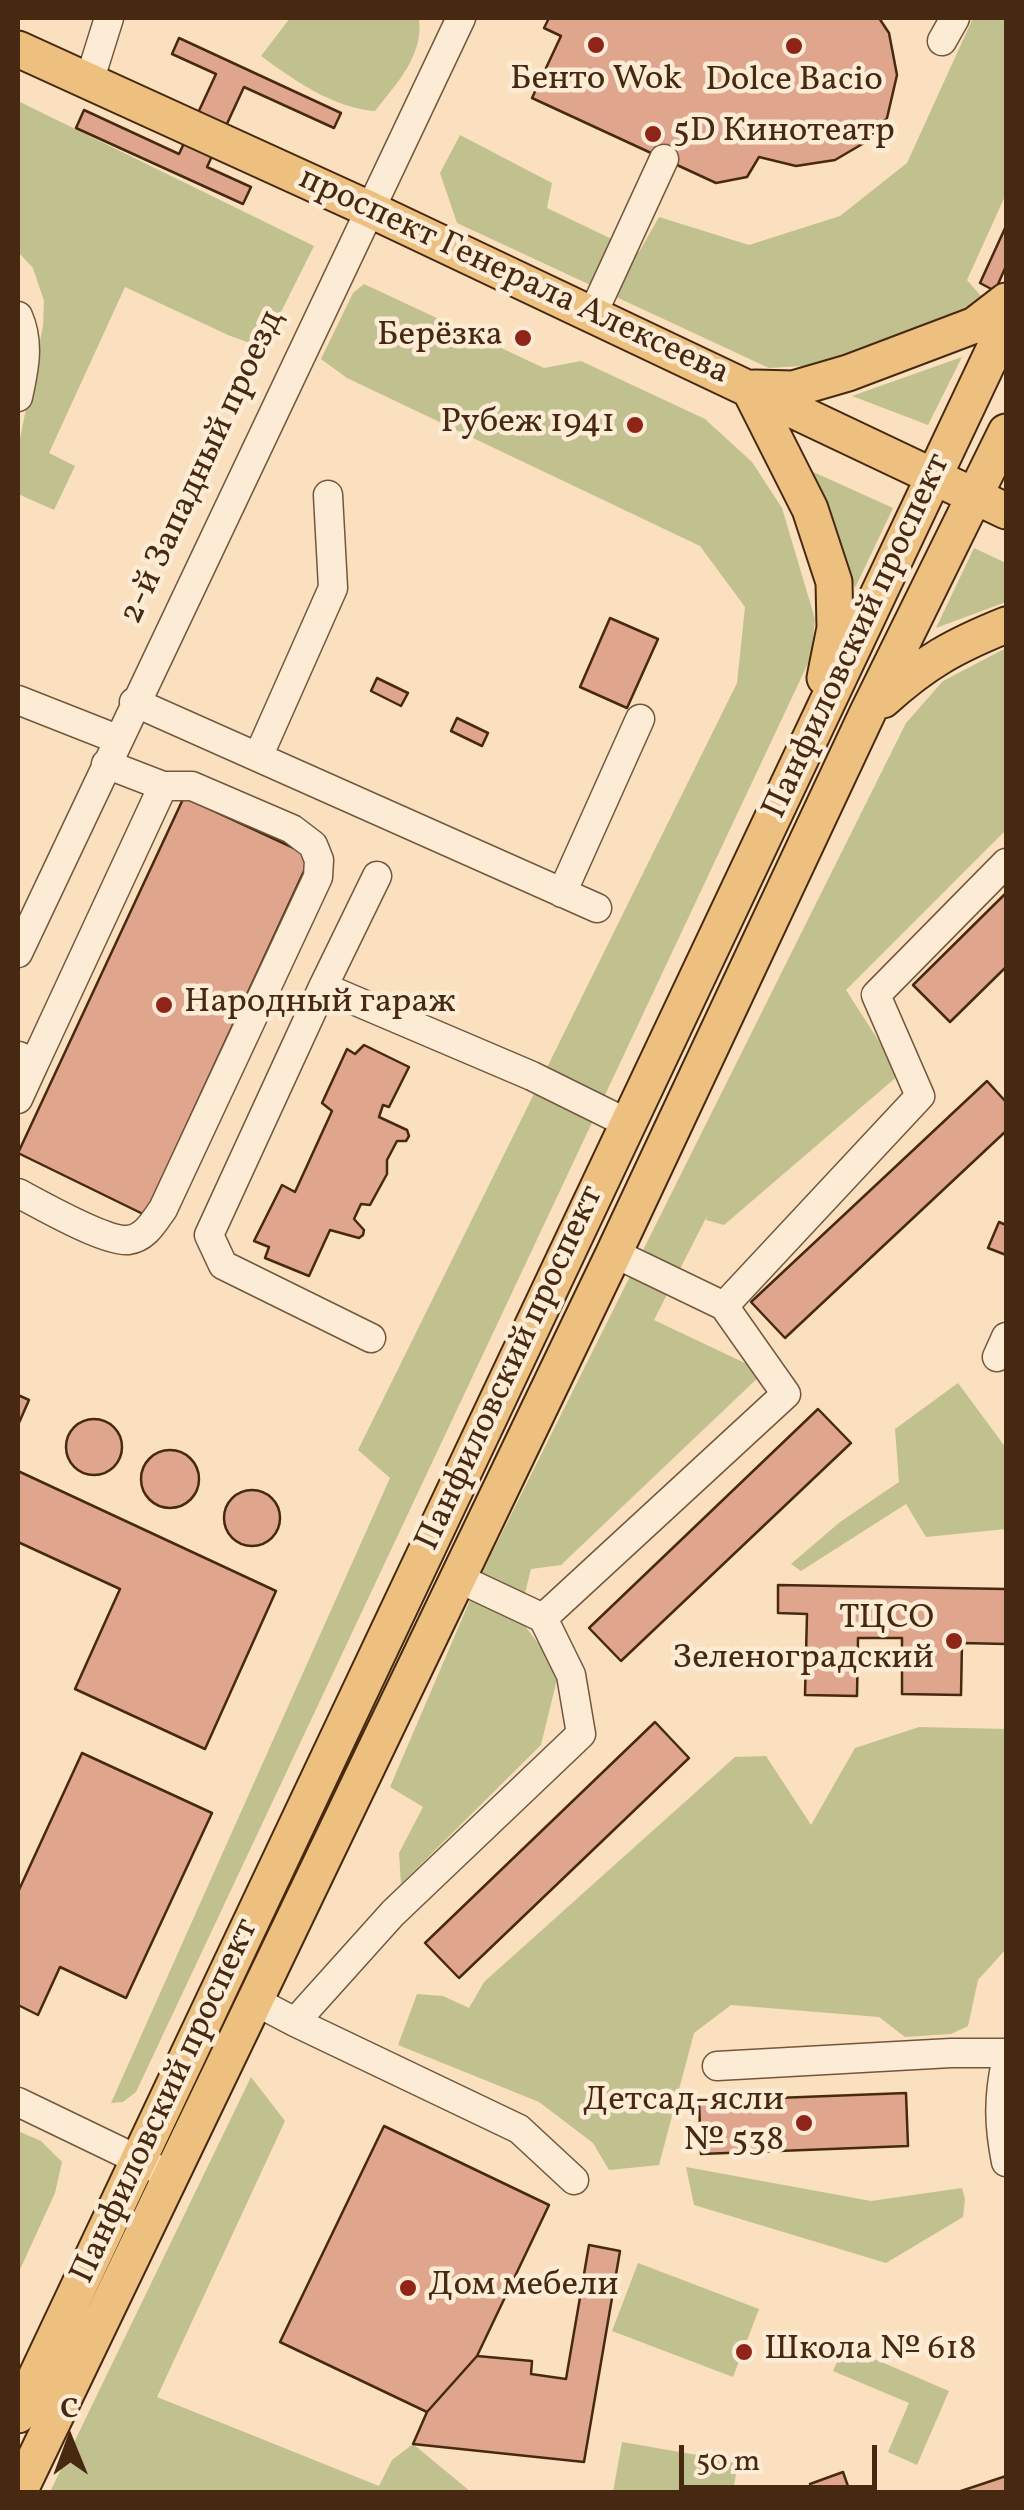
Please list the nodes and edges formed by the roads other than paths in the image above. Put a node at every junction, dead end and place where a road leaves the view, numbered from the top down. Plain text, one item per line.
1 (109, 18) edge
2 (461, 18) edge
3 (18, 50) edge
4 (89, 82) junction
5 (664, 159) dead end
6 (369, 209) junction
7 (1006, 301) edge
8 (594, 314) junction
9 (18, 316) edge
10 (1006, 324) edge
11 (749, 388) junction
12 (18, 398) edge
13 (1006, 432) edge
14 (936, 475) junction
15 (328, 495) dead end
16 (992, 503) edge
17 (1006, 625) edge
18 (18, 700) edge
19 (134, 702) junction
20 (868, 714) junction
21 (640, 719) dead end
22 (111, 752) junction
23 (258, 757) junction
24 (163, 786) junction
25 (777, 810) junction
26 (1006, 862) edge
27 (377, 876) dead end
28 (562, 892) junction
29 (597, 908) dead end
30 (18, 953) edge
31 (324, 987) junction
32 (26, 1060) edge
33 (18, 1100) edge
34 (626, 1123) junction
35 (18, 1193) edge
36 (614, 1253) junction
37 (724, 1306) junction
38 (371, 1338) dead end
39 (458, 1578) junction
40 (544, 1618) junction
41 (255, 2001) junction
42 (295, 2022) junction
43 (1006, 2053) edge
44 (1006, 2062) edge
45 (718, 2066) dead end
46 (18, 2102) edge
47 (1006, 2162) edge
48 (155, 2167) junction
49 (574, 2180) dead end
50 (18, 2414) edge
51 (19, 2492) edge

1 - 4 street
2 - 6 street, 2-й Западный проезд
3 - 4 main road, проспект Генерала Алексеева
4 - 6 main road, проспект Генерала Алексеева
5 - 8 street
6 - 8 main road, проспект Генерала Алексеева
6 - 19 street, 2-й Западный проезд
7 - 11 main road
8 - 11 main road, проспект Генерала Алексеева
9 - 12 street
10 - 14 main road, Панфиловский проспект
11 - 14 main road, проспект Генерала Алексеева
11 - 25 main road
13 - 16 main road, Панфиловский проспект
14 - 16 main road, проспект Генерала Алексеева
14 - 25 main road, Панфиловский проспект
15 - 23 street
16 - 20 main road, Панфиловский проспект
17 - 20 main road
18 - 22 street
19 - 22 street, 2-й Западный проезд
19 - 23 street
20 - 36 main road, Панфиловский проспект
21 - 28 street
22 - 24 street
22 - 30 street, 2-й Западный проезд
23 - 28 street
24 - 32 street
24 - 35 street
25 - 34 main road, Панфиловский проспект
26 - 37 street
27 - 31 street
28 - 29 street
31 - 34 street
31 - 38 street
32 - 33 street
34 - 48 main road, Панфиловский проспект
36 - 37 street
36 - 39 main road, Панфиловский проспект
37 - 40 street
39 - 40 street
39 - 41 main road, Панфиловский проспект
40 - 42 street
41 - 42 street
41 - 48 main road, Панфиловский проспект
42 - 49 street
43 - 45 street
44 - 47 street
46 - 48 street
48 - 50 main road, Панфиловский проспект
48 - 51 main road, Панфиловский проспект

